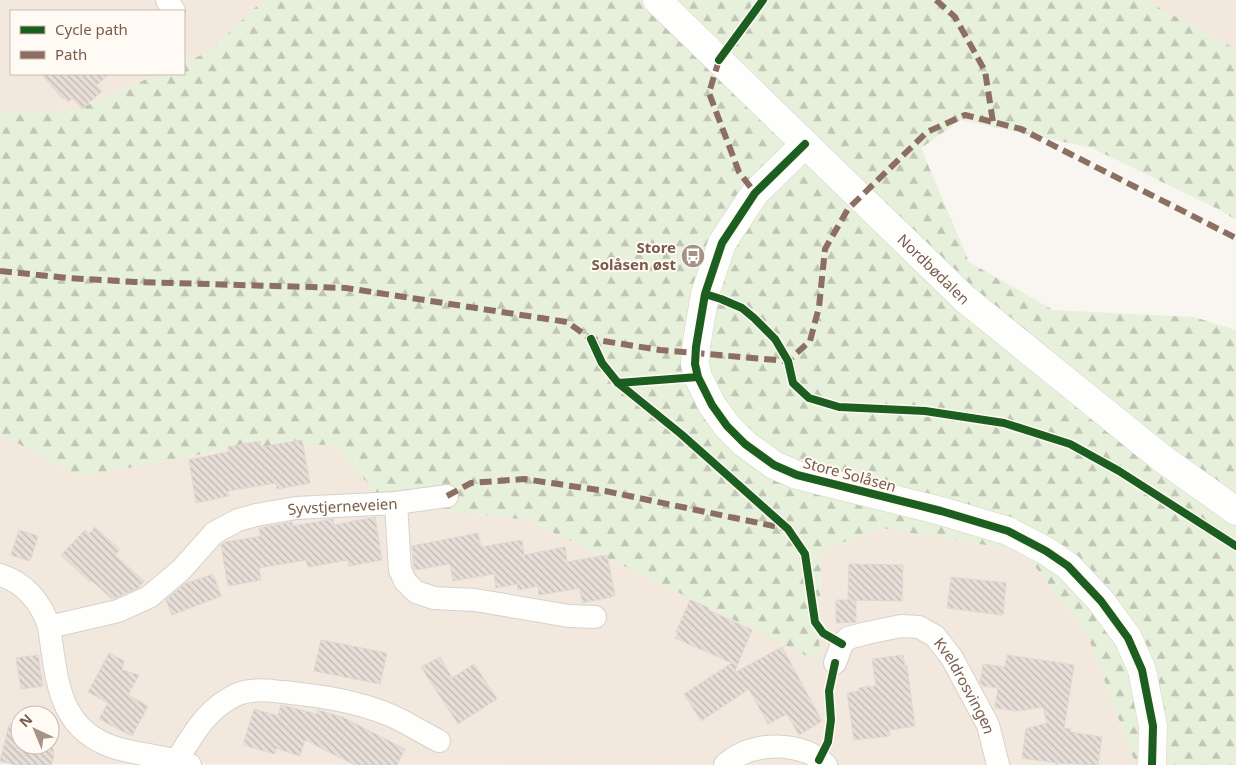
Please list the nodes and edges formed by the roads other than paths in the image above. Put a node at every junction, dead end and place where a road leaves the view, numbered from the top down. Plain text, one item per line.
1 (657, 0) edge
2 (805, 144) junction
3 (446, 496) dead end
4 (396, 503) junction
5 (1236, 511) edge
6 (0, 574) edge
7 (595, 617) dead end
8 (49, 627) junction
9 (835, 663) dead end
10 (439, 741) dead end
11 (184, 763) edge
12 (725, 765) edge
13 (826, 765) edge
14 (998, 765) edge
15 (1152, 765) edge

1 - 2 street, Nordbødalen
2 - 5 street, Nordbødalen
2 - 15 street, Store Solåsen
3 - 4 street
4 - 7 street, Syvstjerneveien
4 - 8 street, Syvstjerneveien
6 - 8 street
8 - 11 street
9 - 14 street, Kveldrosvingen
10 - 11 street
12 - 13 street

